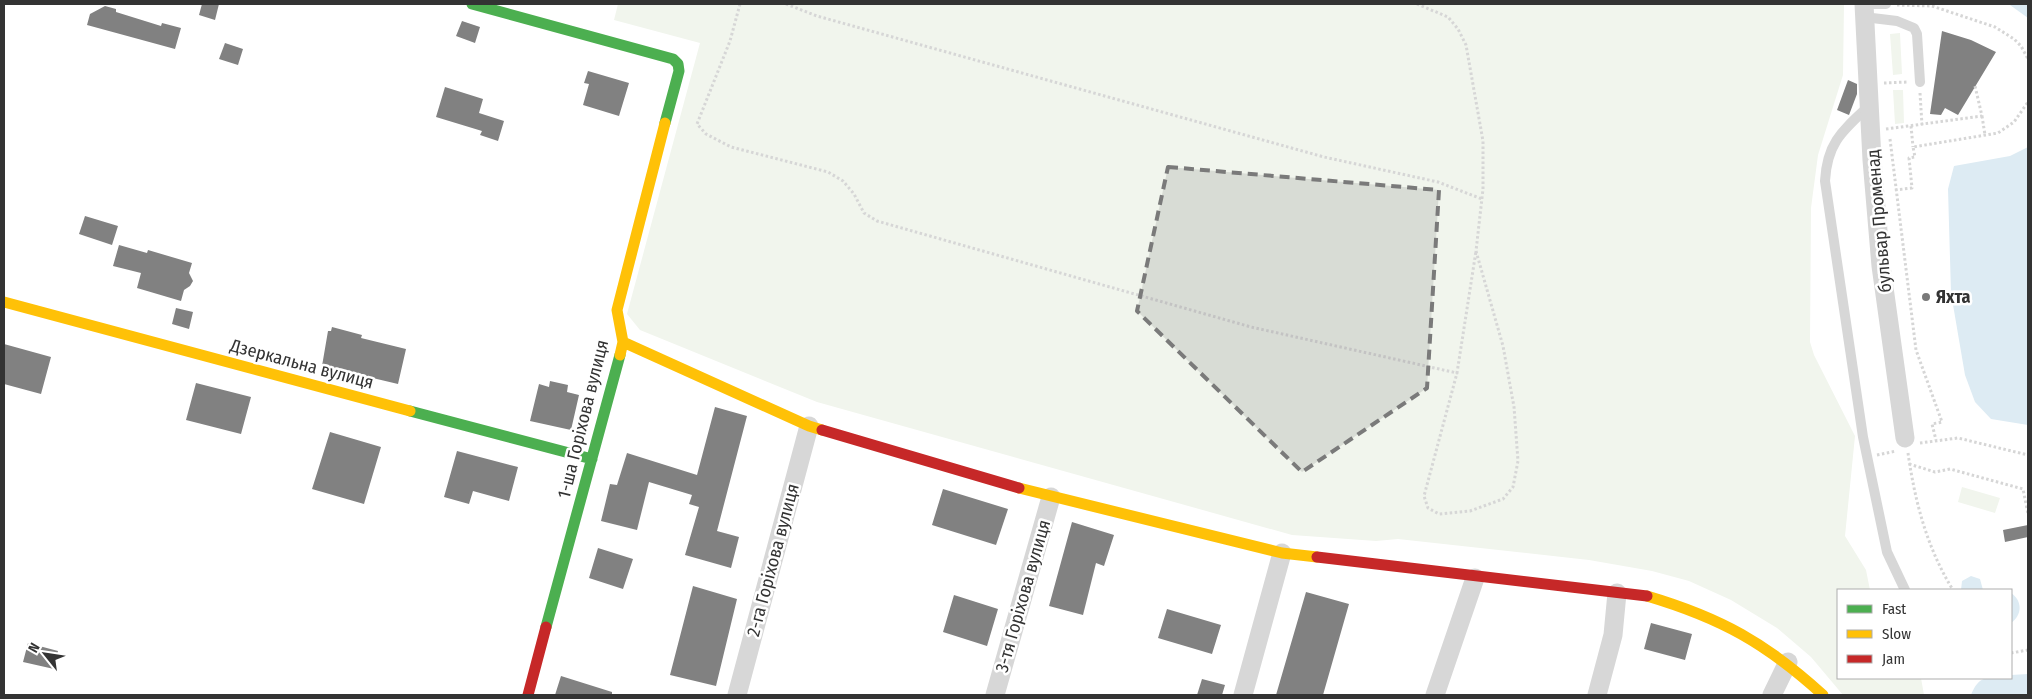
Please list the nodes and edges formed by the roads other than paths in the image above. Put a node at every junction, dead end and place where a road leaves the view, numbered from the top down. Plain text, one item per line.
1 (472, 4) edge
2 (1886, 4) edge
3 (1866, 8) edge
4 (1920, 82) road end
5 (1869, 106) junction
6 (4, 302) edge
7 (623, 342) junction
8 (809, 426) junction
9 (1908, 444) road end
10 (592, 459) junction
11 (1052, 497) junction
12 (1282, 554) junction
13 (1475, 578) junction
14 (1905, 589) edge
15 (1617, 593) junction
16 (1788, 662) junction
17 (528, 695) edge
18 (737, 695) edge
19 (995, 695) edge
20 (1243, 695) edge
21 (1435, 695) edge
22 (1597, 695) edge
23 (1772, 695) edge
24 (1823, 695) edge

1 - 7 street, 1-ша Горіхова вулиця
2 - 3 lane
3 - 4 lane
3 - 5 street, бульвар Променад
5 - 9 street, бульвар Променад
5 - 14 lane
6 - 10 street, Дзеркальна вулиця
7 - 8 street
7 - 10 street, 1-ша Горіхова вулиця
8 - 11 street
8 - 18 street, 2-га Горіхова вулиця
10 - 17 street, 1-ша Горіхова вулиця
11 - 12 street
11 - 19 street, 3-тя Горіхова вулиця
12 - 13 street
12 - 20 street
13 - 15 street
13 - 21 street
15 - 16 street
15 - 22 street
16 - 23 street
16 - 24 street

